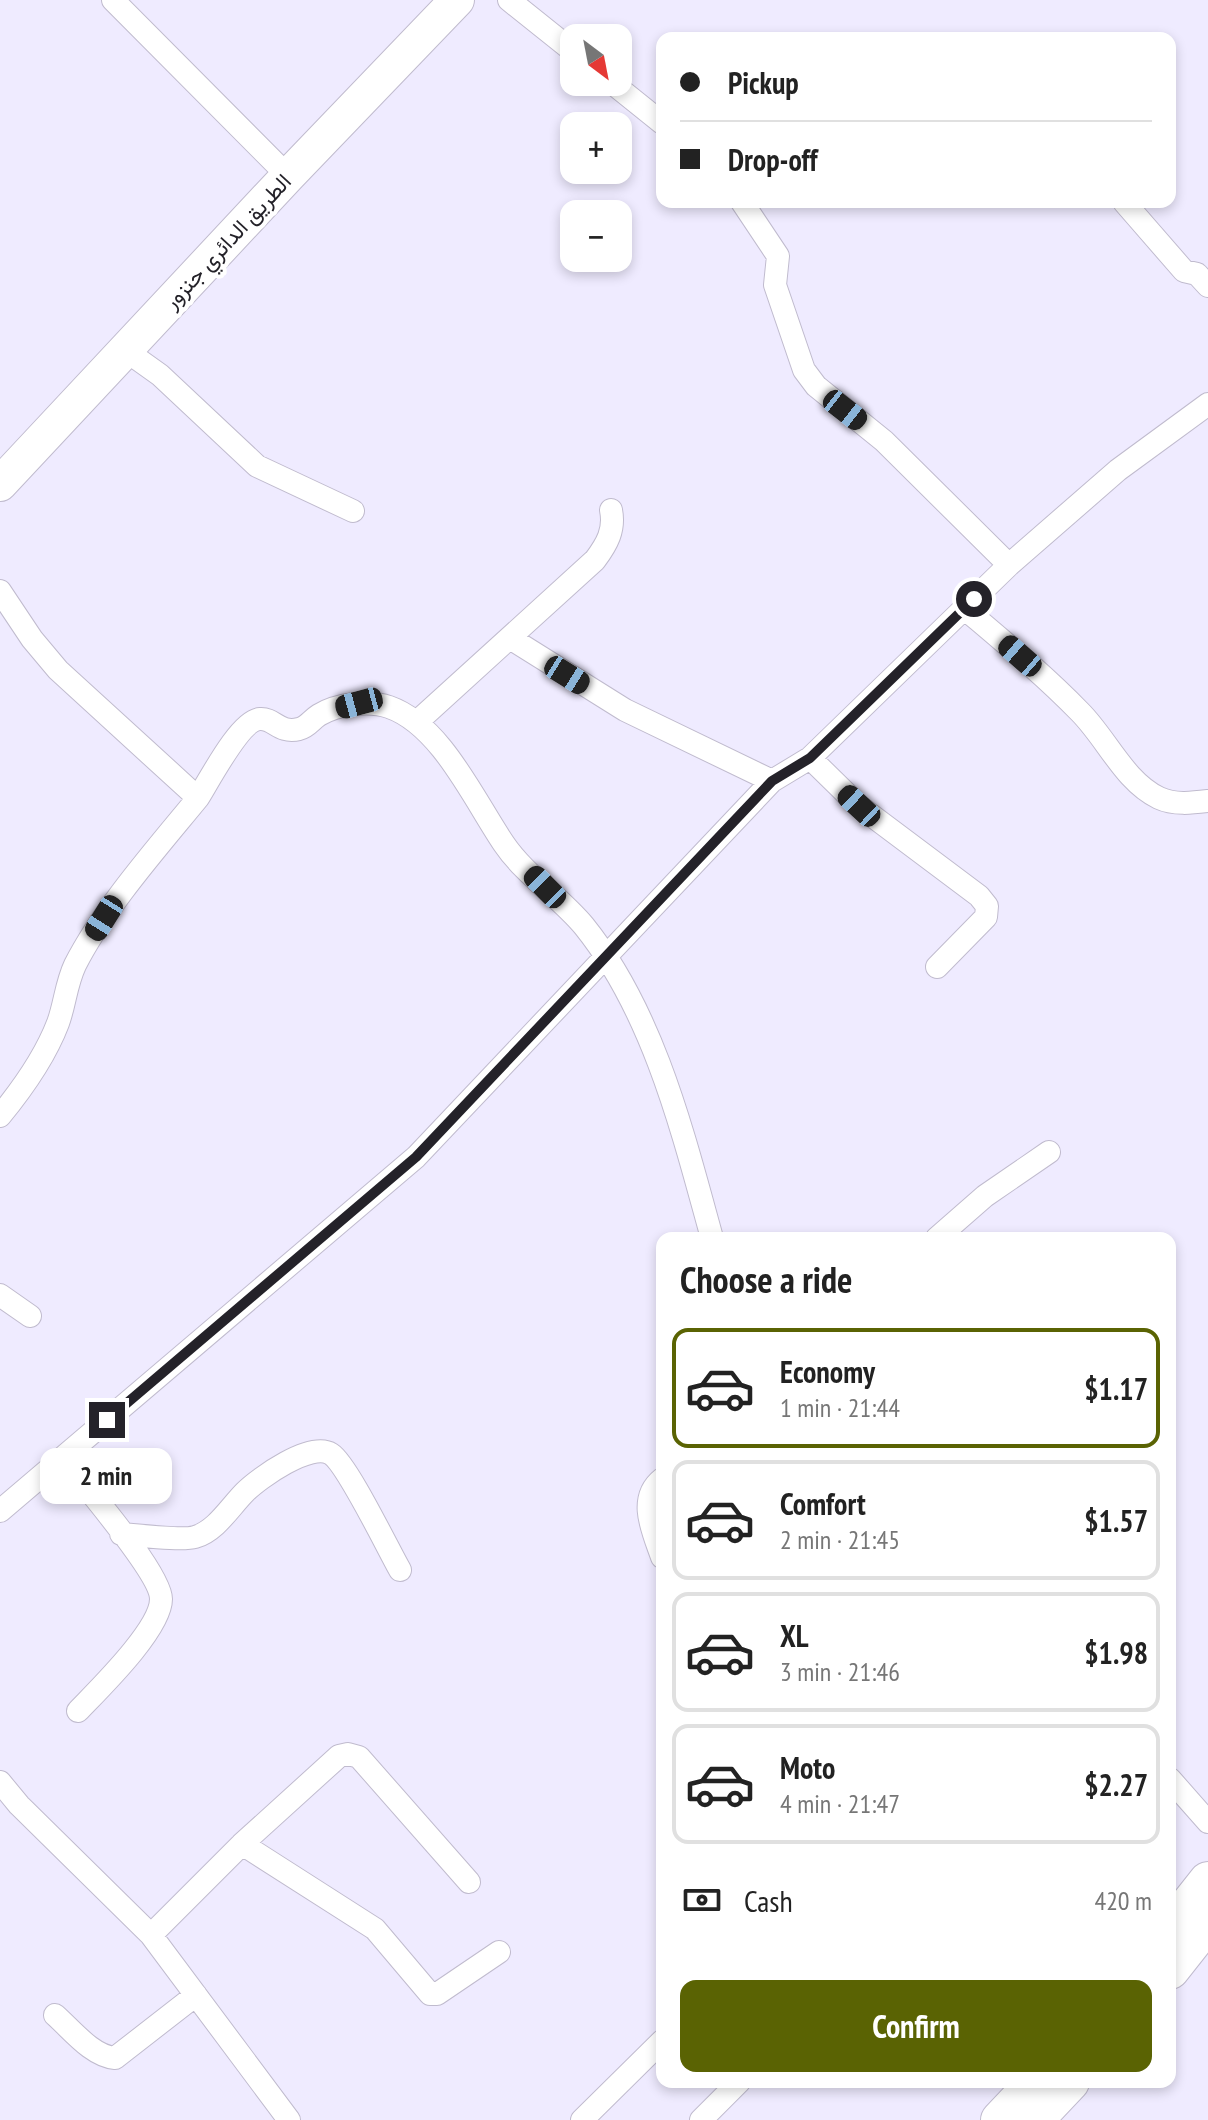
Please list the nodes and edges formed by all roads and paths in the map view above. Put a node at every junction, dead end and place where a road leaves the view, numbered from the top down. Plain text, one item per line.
1 (113, 0) edge
2 (457, 0) edge
3 (509, 0) edge
4 (560, 41) edge
5 (628, 96) edge
6 (656, 118) edge
7 (288, 176) junction
8 (746, 208) edge
9 (1129, 208) edge
10 (1208, 286) edge
11 (125, 350) junction
12 (1208, 404) edge
13 (0, 484) edge
14 (611, 510) dead end
15 (353, 511) dead end
16 (1009, 565) junction
17 (0, 591) edge
18 (964, 608) junction
19 (510, 638) junction
20 (418, 721) junction
21 (810, 758) junction
22 (772, 781) junction
23 (198, 798) junction
24 (1208, 801) edge
25 (607, 959) junction
26 (937, 967) dead end
27 (0, 1116) edge
28 (1049, 1152) dead end
29 (710, 1232) edge
30 (944, 1232) edge
31 (0, 1295) edge
32 (30, 1316) dead end
33 (63, 1458) junction
34 (656, 1484) edge
35 (0, 1511) edge
36 (656, 1533) edge
37 (121, 1534) junction
38 (400, 1570) dead end
39 (78, 1711) dead end
40 (0, 1782) edge
41 (1176, 1786) edge
42 (1208, 1822) edge
43 (242, 1844) junction
44 (1208, 1881) edge
45 (469, 1882) dead end
46 (1176, 1921) edge
47 (1208, 1922) edge
48 (151, 1935) junction
49 (499, 1952) dead end
50 (1176, 1962) edge
51 (196, 1995) junction
52 (55, 2015) dead end
53 (656, 2047) edge
54 (733, 2088) edge
55 (1030, 2088) edge
56 (1064, 2088) edge
57 (289, 2120) edge
58 (582, 2120) edge
59 (701, 2120) edge
60 (1000, 2120) edge
61 (1034, 2120) edge

1 - 7 street
2 - 7 main road, الطريق الدائري جنزور
3 - 4 street
5 - 6 street
7 - 11 main road, الطريق الدائري جنزور
8 - 16 street
9 - 10 street
11 - 13 main road, الطريق الدائري جنزور
11 - 15 street
12 - 16 street
14 - 19 street
16 - 18 street
17 - 23 street
18 - 21 street
18 - 24 street
19 - 20 street
19 - 22 street
20 - 23 street
20 - 25 street
21 - 22 street
21 - 26 street
22 - 25 street
23 - 27 street
25 - 29 street
25 - 33 street
28 - 30 street
31 - 32 street
33 - 35 street
33 - 37 street
34 - 36 street
37 - 38 street
37 - 39 street
40 - 48 street
41 - 42 street
43 - 45 street
43 - 48 street
43 - 49 street
44 - 46 highway
47 - 50 highway
48 - 51 street
51 - 52 street
51 - 57 street
53 - 58 street
54 - 59 street
55 - 60 highway
56 - 61 highway

